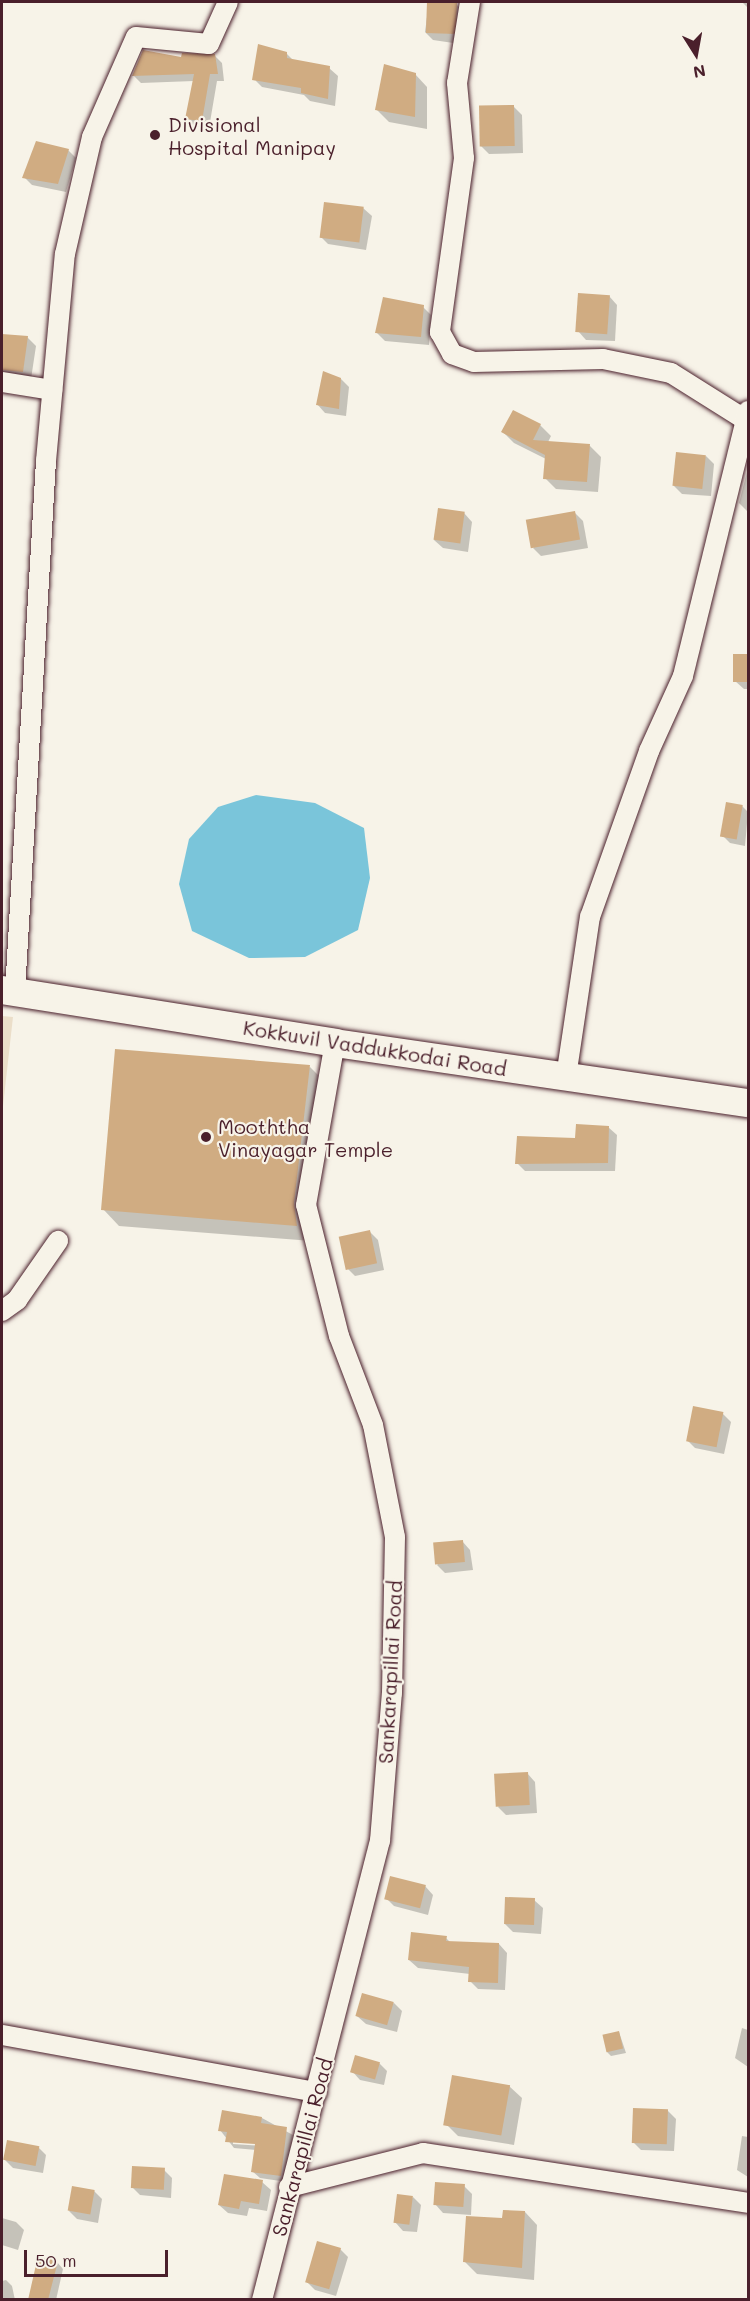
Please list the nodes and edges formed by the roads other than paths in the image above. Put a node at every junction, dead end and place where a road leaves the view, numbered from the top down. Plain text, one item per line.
1 (228, 2) edge
2 (470, 2) edge
3 (2, 382) edge
4 (52, 390) junction
5 (746, 415) edge
6 (8, 991) edge
7 (335, 1044) junction
8 (566, 1077) junction
9 (748, 1103) edge
10 (58, 1241) dead end
11 (2, 1311) edge
12 (2, 2035) edge
13 (318, 2092) junction
14 (289, 2187) junction
15 (748, 2203) edge
16 (262, 2300) edge

1 - 4 street
2 - 5 street
3 - 4 street
4 - 6 street
5 - 8 street
6 - 7 main road, Kokkuvil Vaddukkodai Road
7 - 8 main road, Kokkuvil Vaddukkodai Road
7 - 13 street, Sankarapillai Road
8 - 9 main road, Kokkuvil Vaddukkodai Road
10 - 11 street
12 - 13 street
13 - 14 street, Sankarapillai Road
14 - 15 street
14 - 16 street, Sankarapillai Road

